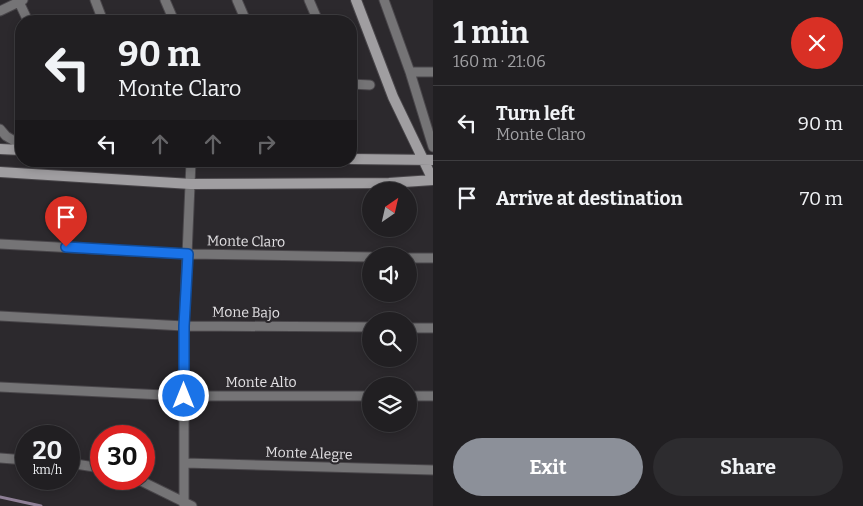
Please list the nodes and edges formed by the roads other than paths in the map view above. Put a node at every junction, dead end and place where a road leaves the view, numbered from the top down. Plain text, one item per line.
1 (95, 0) edge
2 (165, 0) edge
3 (237, 0) edge
4 (309, 0) edge
5 (356, 0) edge
6 (384, 0) edge
7 (21, 1) edge
8 (0, 11) edge
9 (26, 15) edge
10 (101, 15) edge
11 (171, 15) edge
12 (243, 15) edge
13 (315, 15) edge
14 (410, 72) junction
15 (433, 72) edge
16 (357, 84) edge
17 (370, 85) dead end
18 (0, 129) edge
19 (15, 141) edge
20 (433, 147) edge
21 (0, 149) edge
22 (15, 150) edge
23 (357, 159) edge
24 (428, 160) edge
25 (192, 167) edge
26 (0, 172) edge
27 (433, 180) edge
28 (191, 184) junction
29 (0, 244) edge
30 (188, 254) junction
31 (362, 257) edge
32 (417, 258) edge
33 (433, 258) edge
34 (0, 316) edge
35 (184, 326) junction
36 (362, 327) edge
37 (417, 328) edge
38 (433, 328) edge
39 (0, 387) edge
40 (184, 396) junction
41 (362, 396) edge
42 (417, 396) edge
43 (433, 396) edge
44 (0, 458) edge
45 (15, 459) edge
46 (185, 463) junction
47 (433, 470) edge
48 (155, 488) edge
49 (187, 504) edge

1 - 10 street
2 - 11 street
3 - 12 street
4 - 13 street
5 - 24 street
6 - 14 street
7 - 8 street
7 - 9 street
14 - 15 street
14 - 20 street
16 - 17 street
18 - 19 street
21 - 22 street
23 - 24 street
24 - 27 street
25 - 28 street
26 - 28 street
27 - 28 street
28 - 30 street
29 - 30 street, Monte Claro
30 - 31 street, Monte Claro
30 - 35 street
32 - 33 street
34 - 35 street, Mone Bajo
35 - 36 street, Mone Bajo
35 - 40 street
37 - 38 street
39 - 40 street, Monte Alto
40 - 41 street, Monte Alto
40 - 46 street
42 - 43 street
44 - 45 street
46 - 47 street, Monte Alegre
46 - 49 street
48 - 49 street

